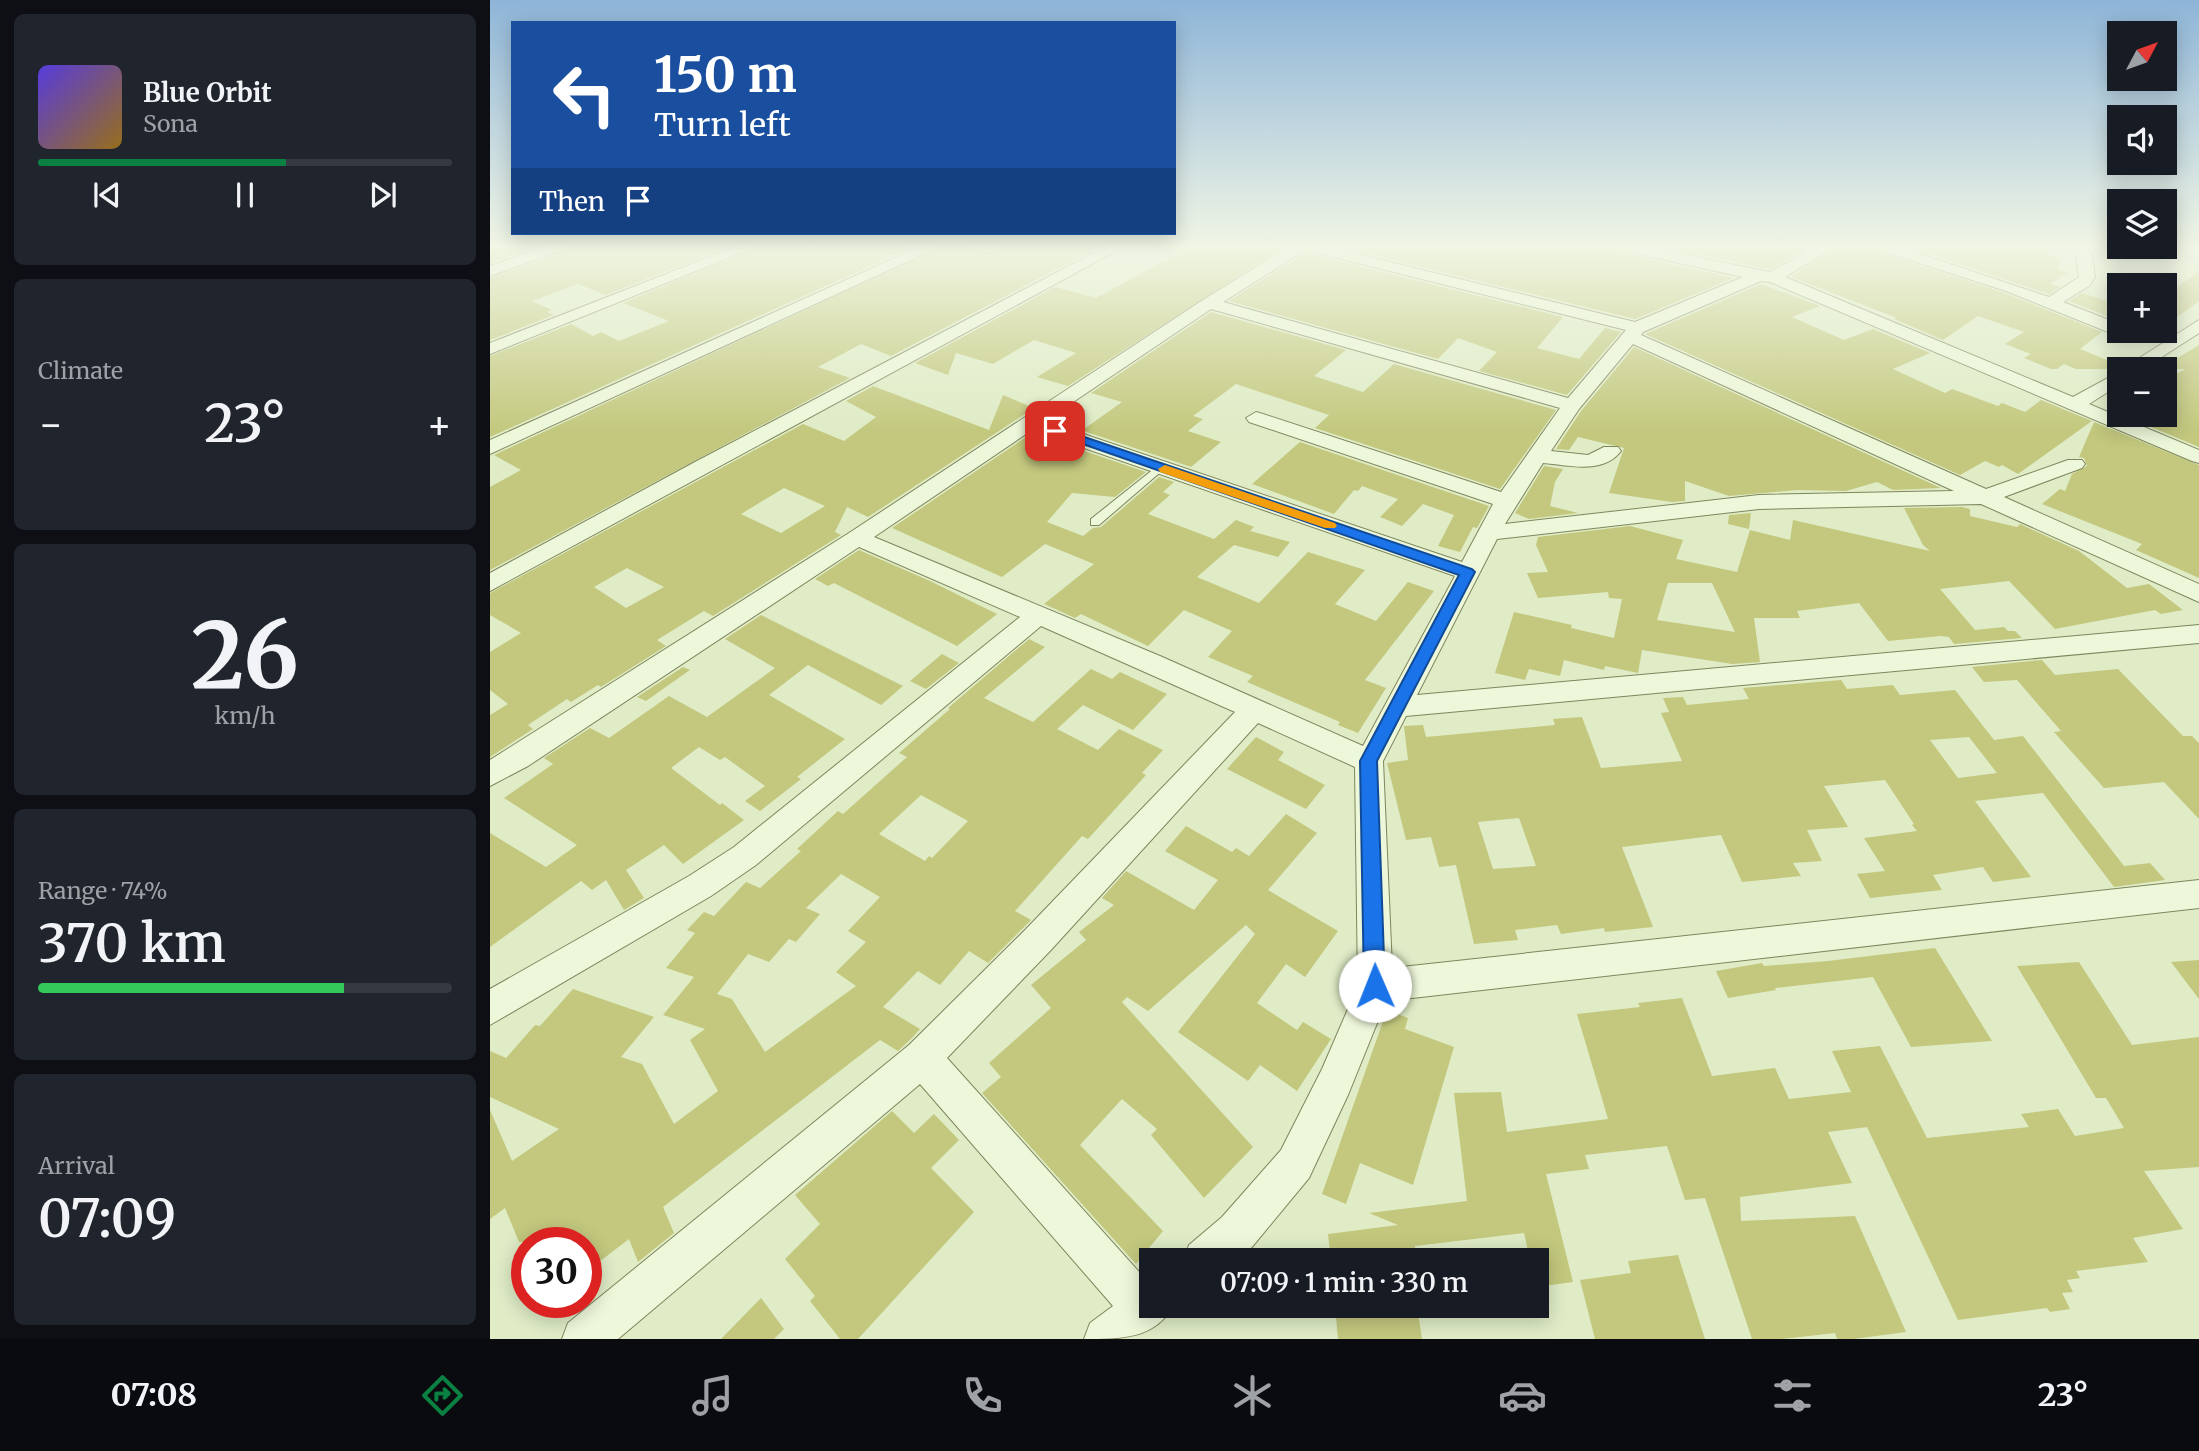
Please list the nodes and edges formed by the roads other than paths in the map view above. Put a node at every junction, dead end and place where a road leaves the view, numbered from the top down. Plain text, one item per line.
1 (595, 307) edge
2 (799, 307) edge
3 (1003, 307) edge
4 (1202, 307) edge
5 (1225, 307) edge
6 (1540, 307) edge
7 (1691, 307) edge
8 (1841, 307) edge
9 (2061, 307) edge
10 (2107, 325) edge
11 (2199, 325) edge
12 (1633, 332) junction
13 (2148, 343) edge
14 (490, 349) edge
15 (2162, 350) junction
16 (2151, 357) edge
17 (2107, 384) edge
18 (1572, 405) junction
19 (2074, 405) junction
20 (1256, 418) dead end
21 (1029, 422) junction
22 (490, 448) edge
23 (1611, 451) dead end
24 (1539, 456) junction
25 (2199, 457) edge
26 (2075, 464) dead end
27 (1160, 467) junction
28 (1984, 497) junction
29 (1506, 501) junction
30 (1096, 522) dead end
31 (1490, 533) junction
32 (857, 538) junction
33 (1467, 572) junction
34 (490, 583) edge
35 (2199, 594) edge
36 (1039, 615) junction
37 (2199, 634) edge
38 (1398, 707) junction
39 (1254, 710) junction
40 (1369, 761) junction
41 (490, 774) edge
42 (2199, 894) edge
43 (1375, 986) junction
44 (490, 1008) edge
45 (922, 1058) junction
46 (1218, 1248) edge
47 (1139, 1296) edge
48 (1139, 1313) edge
49 (584, 1339) edge
50 (1106, 1339) edge

1 - 14 street
2 - 22 street
3 - 34 street
4 - 21 street
5 - 18 street
6 - 12 street
7 - 12 street
8 - 19 street
9 - 10 street
11 - 15 street
12 - 18 street
12 - 28 street
13 - 15 street
15 - 16 street
17 - 19 street
18 - 24 street
19 - 25 street
20 - 29 street
21 - 27 street
21 - 32 street
23 - 24 street
24 - 29 street
26 - 28 street
27 - 30 lane
27 - 33 street
28 - 31 street
28 - 35 street
29 - 31 street
31 - 33 street
32 - 36 street
32 - 41 street
33 - 38 street
36 - 39 street
36 - 44 street
37 - 38 street
38 - 40 street
39 - 40 street
39 - 45 street
40 - 43 street
42 - 43 street
43 - 46 street
45 - 47 street
45 - 49 street
48 - 50 street

